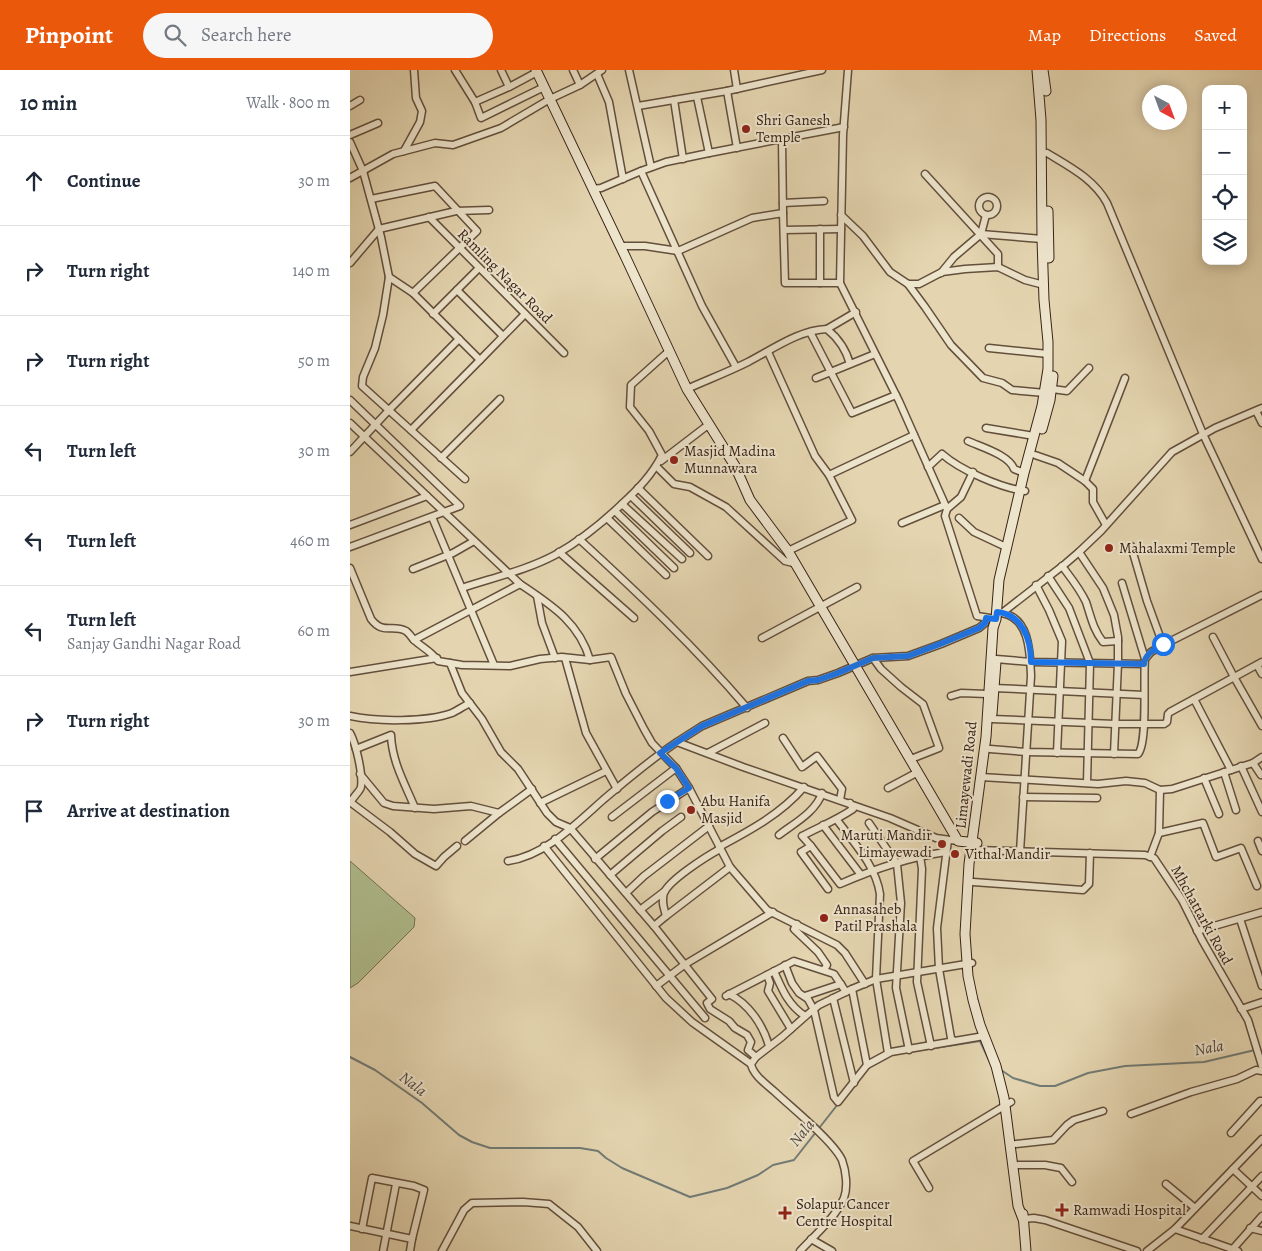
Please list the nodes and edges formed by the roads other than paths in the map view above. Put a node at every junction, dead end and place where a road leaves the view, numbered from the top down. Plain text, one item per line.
1 (414, 70) edge
2 (455, 70) edge
3 (500, 70) edge
4 (573, 70) edge
5 (629, 70) edge
6 (734, 70) edge
7 (822, 70) edge
8 (848, 70) edge
9 (1037, 70) edge
10 (1044, 70) edge
11 (536, 71) edge
12 (600, 72) edge
13 (580, 85) junction
14 (509, 87) junction
15 (544, 88) junction
16 (737, 89) junction
17 (727, 90) junction
18 (697, 97) junction
19 (550, 99) junction
20 (360, 100) dead end
21 (674, 100) junction
22 (475, 102) junction
23 (350, 106) edge
24 (638, 106) junction
25 (378, 123) dead end
26 (844, 127) junction
27 (350, 135) edge
28 (782, 140) junction
29 (350, 142) edge
30 (737, 148) junction
31 (404, 151) junction
32 (709, 153) junction
33 (1047, 153) junction
34 (683, 159) junction
35 (651, 167) junction
36 (363, 171) junction
37 (641, 171) junction
38 (925, 174) dead end
39 (350, 178) edge
40 (623, 179) junction
41 (593, 189) junction
42 (371, 199) junction
43 (824, 201) dead end
44 (784, 203) junction
45 (489, 210) dead end
46 (456, 211) junction
47 (783, 213) junction
48 (841, 215) junction
49 (986, 215) dead end
50 (429, 217) junction
51 (379, 229) junction
52 (841, 229) junction
53 (784, 230) junction
54 (820, 230) junction
55 (981, 234) junction
56 (1042, 239) junction
57 (620, 246) junction
58 (459, 248) junction
59 (678, 251) junction
60 (350, 263) edge
61 (998, 267) junction
62 (479, 268) junction
63 (941, 273) junction
64 (389, 277) junction
65 (820, 283) junction
66 (840, 283) junction
67 (908, 284) junction
68 (1046, 286) junction
69 (457, 290) junction
70 (412, 294) junction
71 (856, 312) junction
72 (433, 314) junction
73 (525, 314) junction
74 (827, 329) junction
75 (810, 332) junction
76 (503, 336) junction
77 (459, 340) junction
78 (989, 348) dead end
79 (669, 351) junction
80 (768, 352) junction
81 (564, 353) dead end
82 (875, 354) junction
83 (1048, 354) junction
84 (480, 360) junction
85 (850, 364) junction
86 (736, 367) junction
87 (1089, 368) dead end
88 (830, 373) junction
89 (816, 378) dead end
90 (1126, 378) dead end
91 (687, 389) junction
92 (1048, 391) junction
93 (896, 395) junction
94 (500, 399) dead end
95 (350, 400) edge
96 (389, 410) junction
97 (1259, 410) edge
98 (350, 423) edge
99 (708, 424) junction
100 (1262, 424) edge
101 (376, 425) junction
102 (986, 428) dead end
103 (411, 430) junction
104 (1203, 434) junction
105 (914, 435) junction
106 (1034, 436) junction
107 (365, 437) junction
108 (968, 441) dead end
109 (350, 452) edge
110 (1035, 455) junction
111 (441, 458) junction
112 (657, 465) junction
113 (928, 467) junction
114 (973, 472) junction
115 (1024, 473) junction
116 (829, 475) junction
117 (465, 479) dead end
118 (1085, 481) junction
119 (638, 488) junction
120 (1022, 491) junction
121 (427, 496) junction
122 (631, 496) junction
123 (622, 504) junction
124 (946, 507) junction
125 (615, 511) junction
126 (444, 512) junction
127 (432, 517) junction
128 (607, 518) junction
129 (959, 518) dead end
130 (352, 522) edge
131 (902, 523) dead end
132 (1106, 525) junction
133 (580, 539) junction
134 (474, 541) junction
135 (1006, 546) junction
136 (1131, 546) dead end
137 (350, 547) edge
138 (788, 551) junction
139 (560, 552) junction
140 (690, 552) dead end
141 (1079, 552) junction
142 (448, 555) junction
143 (708, 556) dead end
144 (1262, 559) edge
145 (682, 560) dead end
146 (793, 563) junction
147 (1062, 566) junction
148 (350, 568) edge
149 (413, 568) dead end
150 (674, 568) dead end
151 (508, 572) junction
152 (666, 575) dead end
153 (1048, 576) junction
154 (1122, 583) dead end
155 (520, 584) junction
156 (1036, 585) junction
157 (856, 587) dead end
158 (462, 588) junction
159 (999, 594) junction
160 (1262, 594) edge
161 (537, 596) junction
162 (819, 607) junction
163 (471, 611) junction
164 (998, 615) junction
165 (634, 618) dead end
166 (986, 618) junction
167 (1213, 637) dead end
168 (762, 638) dead end
169 (414, 640) junction
170 (1118, 641) junction
171 (1163, 644) junction
172 (436, 658) junction
173 (555, 658) junction
174 (565, 658) junction
175 (873, 658) junction
176 (996, 659) junction
177 (590, 660) junction
178 (1144, 661) junction
179 (1031, 662) junction
180 (1062, 662) junction
181 (450, 663) junction
182 (1090, 663) junction
183 (1259, 663) edge
184 (1118, 664) junction
185 (494, 665) junction
186 (854, 667) junction
187 (350, 672) edge
188 (1262, 674) edge
189 (1234, 677) junction
190 (991, 691) junction
191 (1030, 691) junction
192 (1061, 692) junction
193 (1090, 693) junction
194 (1116, 694) junction
195 (1144, 695) junction
196 (951, 696) dead end
197 (1194, 699) junction
198 (470, 703) junction
199 (747, 708) junction
200 (350, 716) edge
201 (992, 719) junction
202 (1028, 722) junction
203 (1059, 722) junction
204 (764, 723) dead end
205 (1089, 723) junction
206 (1115, 724) junction
207 (1143, 724) junction
208 (1262, 726) edge
209 (350, 732) edge
210 (783, 738) dead end
211 (677, 742) junction
212 (356, 749) junction
213 (990, 749) junction
214 (1026, 752) junction
215 (660, 753) junction
216 (708, 753) junction
217 (1057, 753) junction
218 (1088, 753) junction
219 (1114, 754) junction
220 (1262, 757) edge
221 (911, 759) junction
222 (1254, 763) junction
223 (1241, 766) junction
224 (676, 768) junction
225 (606, 771) junction
226 (1228, 771) junction
227 (918, 772) junction
228 (360, 774) junction
229 (1261, 775) edge
230 (984, 777) junction
231 (1204, 778) junction
232 (1024, 780) junction
233 (1087, 783) junction
234 (804, 787) junction
235 (689, 788) junction
236 (888, 788) dead end
237 (532, 789) junction
238 (617, 789) junction
239 (1160, 790) junction
240 (822, 793) junction
241 (1024, 797) junction
242 (1097, 798) dead end
243 (840, 800) junction
244 (350, 801) edge
245 (540, 803) junction
246 (850, 803) junction
247 (415, 808) junction
248 (1236, 810) dead end
249 (1262, 812) edge
250 (499, 813) junction
251 (1218, 814) dead end
252 (612, 817) dead end
253 (681, 817) dead end
254 (837, 820) junction
255 (868, 822) dead end
256 (823, 825) junction
257 (708, 826) junction
258 (570, 828) junction
259 (1159, 833) junction
260 (778, 835) dead end
261 (555, 839) junction
262 (948, 840) junction
263 (465, 841) dead end
264 (958, 841) junction
265 (1258, 841) dead end
266 (975, 845) junction
267 (457, 846) dead end
268 (544, 846) junction
269 (811, 846) junction
270 (719, 848) junction
271 (1262, 851) edge
272 (946, 852) junction
273 (1020, 852) junction
274 (1090, 853) junction
275 (920, 856) junction
276 (1150, 857) junction
277 (595, 859) junction
278 (508, 861) dead end
279 (897, 864) junction
280 (730, 867) junction
281 (874, 871) junction
282 (610, 875) junction
283 (862, 875) junction
284 (973, 882) junction
285 (1257, 886) dead end
286 (828, 889) dead end
287 (665, 891) junction
288 (626, 893) junction
289 (640, 910) junction
290 (773, 912) junction
291 (1262, 912) edge
292 (666, 916) junction
293 (1240, 919) junction
294 (797, 924) junction
295 (654, 926) junction
296 (1198, 931) junction
297 (970, 964) junction
298 (684, 965) junction
299 (785, 965) junction
300 (939, 969) junction
301 (824, 970) junction
302 (774, 971) junction
303 (917, 973) junction
304 (766, 975) junction
305 (669, 976) junction
306 (898, 976) junction
307 (876, 979) junction
308 (841, 984) junction
309 (865, 984) junction
310 (656, 986) junction
311 (1262, 986) edge
312 (849, 991) junction
313 (805, 996) junction
314 (834, 998) junction
315 (1262, 1002) edge
316 (1241, 1009) junction
317 (814, 1010) junction
318 (805, 1016) junction
319 (705, 1018) dead end
320 (790, 1029) junction
321 (984, 1036) junction
322 (954, 1041) junction
323 (769, 1046) junction
324 (931, 1046) junction
325 (909, 1050) junction
326 (888, 1053) junction
327 (756, 1057) junction
328 (751, 1064) junction
329 (867, 1065) junction
330 (999, 1066) junction
331 (1262, 1066) edge
332 (1262, 1071) edge
333 (854, 1083) junction
334 (1262, 1101) edge
335 (1008, 1104) junction
336 (1103, 1111) dead end
337 (1131, 1114) dead end
338 (1231, 1133) dead end
339 (1262, 1139) edge
340 (1016, 1144) junction
341 (1018, 1165) junction
342 (1233, 1169) junction
343 (1262, 1176) edge
344 (1072, 1182) dead end
345 (396, 1184) junction
346 (1166, 1184) dead end
347 (1252, 1186) junction
348 (929, 1188) dead end
349 (1262, 1196) edge
350 (1195, 1208) junction
351 (1262, 1216) edge
352 (1023, 1219) junction
353 (350, 1226) edge
354 (1250, 1228) junction
355 (362, 1229) junction
356 (1174, 1230) junction
357 (1262, 1231) edge
358 (386, 1234) junction
359 (412, 1239) junction
360 (1202, 1239) junction
361 (810, 1240) junction
362 (1234, 1250) edge
363 (383, 1251) edge
364 (410, 1251) edge
365 (442, 1251) edge
366 (597, 1251) edge
367 (800, 1251) edge
368 (832, 1251) edge
369 (1026, 1251) edge
370 (1137, 1251) edge
371 (1147, 1251) edge

1 - 31 street
2 - 22 street
3 - 14 street
4 - 13 street
5 - 24 street
6 - 16 street
7 - 16 street
8 - 26 street
9 - 56 street
10 - 33 street
11 - 14 street
11 - 15 street
12 - 13 street
12 - 40 street
13 - 19 street
14 - 22 street
15 - 19 street
15 - 22 street
16 - 17 street
17 - 18 street
17 - 30 street
18 - 21 street
18 - 32 street
19 - 31 street
19 - 41 street
20 - 23 street
21 - 24 street
21 - 34 street
24 - 35 street
25 - 27 street
26 - 28 street
26 - 48 street
28 - 30 street
28 - 44 street
29 - 36 street
30 - 32 street
31 - 36 street
32 - 34 street
33 - 68 street
33 - 104 street
34 - 35 street
35 - 37 street
36 - 39 street
36 - 42 street
37 - 40 street
37 - 59 street
38 - 55 street
40 - 41 street
41 - 57 street
42 - 46 street
42 - 51 street
43 - 44 street
44 - 47 street
45 - 46 street
46 - 50 street
46 - 58 street
47 - 53 street
47 - 59 street
48 - 52 street
48 - 67 street
49 - 55 street
50 - 51 street
50 - 58 street, Ramling Nagar Road
51 - 60 street
51 - 64 street
52 - 54 street
52 - 66 street
53 - 54 street
53 - 65 street
54 - 65 street
55 - 56 street
55 - 61 street
55 - 63 street
56 - 68 street
57 - 59 street
57 - 79 street
58 - 62 street, Ramling Nagar Road
58 - 70 street
59 - 86 street
61 - 63 street
61 - 68 street
62 - 69 street
62 - 73 street, Ramling Nagar Road
63 - 67 street
64 - 70 street
64 - 96 street
65 - 66 street
66 - 71 street
67 - 92 street
68 - 83 street, Limayewadi Road
68 - 92 street, Limayewadi Road
69 - 72 street
69 - 76 street
70 - 72 street
71 - 74 street
71 - 82 street
72 - 77 street
73 - 76 street
73 - 81 street, Ramling Nagar Road
74 - 75 street
74 - 85 street
75 - 80 street
75 - 88 street
76 - 84 street
77 - 84 street
77 - 96 street
78 - 83 street
79 - 91 street
79 - 112 street
80 - 86 street
80 - 116 street
82 - 85 street
82 - 93 street
83 - 92 street, Limayewadi Road
84 - 103 street
85 - 88 street
86 - 91 street
87 - 92 street
88 - 89 street
88 - 93 street
90 - 118 street
91 - 99 street
92 - 106 street, Limayewadi Road
92 - 110 street, Limayewadi Road
93 - 105 street
94 - 111 street
95 - 101 street
96 - 101 street
96 - 103 street
97 - 100 street
97 - 104 street
98 - 107 street
99 - 112 street
99 - 138 street
101 - 107 street
101 - 126 street
102 - 106 street
103 - 111 street
104 - 132 street
104 - 144 street
105 - 113 street
105 - 116 street
106 - 115 street, Limayewadi Road
107 - 109 street
107 - 121 street
108 - 115 street
110 - 118 street
110 - 120 street, Limayewadi Road
111 - 117 street
112 - 119 street
112 - 146 street
113 - 114 street
113 - 124 street
114 - 120 street
114 - 124 street
115 - 120 street, Limayewadi Road
116 - 138 street
118 - 132 street
119 - 122 street
119 - 143 street
120 - 135 street, Limayewadi Road
120 - 159 street, Limayewadi Road
121 - 126 street
121 - 130 street
122 - 123 street
122 - 140 street
123 - 125 street
123 - 145 street
124 - 131 street
124 - 166 street
125 - 128 street
125 - 150 street
126 - 127 street
126 - 134 street
127 - 137 street
127 - 142 street
128 - 133 street
128 - 152 street
129 - 135 street
132 - 141 street
133 - 139 street
133 - 199 street
134 - 142 street
134 - 151 street
135 - 159 street, Limayewadi Road
136 - 171 street
138 - 146 street
139 - 151 street
139 - 165 street
141 - 147 street
141 - 170 street
142 - 149 street
142 - 158 street
146 - 162 street
147 - 153 street
147 - 170 street
148 - 169 street
151 - 155 street
151 - 158 street
153 - 156 street
153 - 182 street
154 - 178 street
155 - 161 street
155 - 163 street
156 - 164 street
156 - 180 street
157 - 162 street
158 - 163 street
159 - 164 street, Limayewadi Road
160 - 171 street
161 - 173 street
161 - 177 street
162 - 168 street
162 - 186 street
163 - 169 street
163 - 185 street
164 - 166 street
164 - 176 street, Limayewadi Road
164 - 179 street
164 - 190 street, Limayewadi Road
166 - 175 street
167 - 189 street
169 - 172 street
170 - 184 street
171 - 178 street
172 - 181 street
172 - 187 street
173 - 174 street
173 - 185 street
174 - 177 street
174 - 225 street
175 - 186 street
175 - 221 street
176 - 179 street
176 - 190 street, Limayewadi Road
177 - 215 street
178 - 184 street
178 - 195 street
179 - 180 street
179 - 191 street
180 - 182 street
180 - 192 street
181 - 185 street
181 - 198 street
182 - 184 street
182 - 193 street
183 - 188 street
183 - 189 street
184 - 194 street
186 - 199 street
186 - 221 street
189 - 197 street
189 - 208 street
190 - 191 street
190 - 196 street
190 - 201 street, Limayewadi Road
190 - 230 street, Limayewadi Road
191 - 192 street
191 - 202 street
192 - 193 street
192 - 203 street
193 - 194 street
193 - 205 street
194 - 195 street
194 - 206 street
195 - 207 street
197 - 207 street
197 - 226 street
198 - 200 street
198 - 237 street
199 - 211 street
201 - 202 street
201 - 213 street, Limayewadi Road
202 - 203 street
202 - 214 street
203 - 205 street
203 - 217 street
204 - 216 street
205 - 206 street
205 - 218 street
206 - 207 street
206 - 219 street
207 - 219 street
209 - 212 street
210 - 243 street
211 - 215 street
211 - 216 street
212 - 228 street
212 - 247 street
213 - 214 street
213 - 230 street, Limayewadi Road
214 - 217 street
214 - 232 street
215 - 224 street
215 - 238 street
216 - 234 street
217 - 218 street
218 - 219 street
218 - 233 street
220 - 222 street
221 - 227 street
222 - 223 street
222 - 229 street
223 - 226 street
223 - 249 street
224 - 235 street
224 - 252 street
225 - 238 street
225 - 245 street
226 - 231 street
226 - 248 street
227 - 236 street
227 - 264 street
228 - 244 street
228 - 247 street
230 - 232 street
230 - 266 street, Limayewadi Road
231 - 239 street
231 - 251 street
232 - 233 street
232 - 241 street
233 - 239 street
234 - 240 street
234 - 270 street
235 - 257 street
235 - 277 street
237 - 245 street
237 - 250 street
238 - 258 street
239 - 259 street
240 - 243 street
240 - 260 street
241 - 242 street
241 - 273 street
243 - 246 street
244 - 267 street
245 - 258 street
246 - 254 street
246 - 262 street
247 - 250 street
250 - 263 street
253 - 282 street
254 - 256 street
254 - 281 street
255 - 279 street
256 - 269 street
256 - 283 street
257 - 270 street
257 - 288 street
258 - 261 street
258 - 277 street
259 - 276 street
259 - 285 street
261 - 268 street
261 - 305 street
262 - 264 street
262 - 272 street
264 - 266 street
265 - 271 street
266 - 273 street, Mhchattarki Road
266 - 284 street, Limayewadi Road
266 - 297 street, Limayewadi Road
268 - 278 street
268 - 310 street
269 - 283 street
269 - 286 street
270 - 280 street
270 - 287 street
272 - 275 street
272 - 300 street
273 - 274 street, Mhchattarki Road
274 - 276 street, Mhchattarki Road
274 - 284 street
275 - 279 street
275 - 303 street
276 - 296 street, Mhchattarki Road
277 - 282 street
279 - 281 street
279 - 306 street
280 - 290 street
280 - 292 street
281 - 283 street
281 - 307 street
282 - 288 street
284 - 297 street, Limayewadi Road
287 - 289 street
287 - 292 street
288 - 289 street
289 - 295 street
290 - 294 street
290 - 298 street
291 - 293 street
292 - 295 street
293 - 296 street
293 - 311 street
294 - 301 street
294 - 309 street
295 - 298 street
296 - 316 street, Mhchattarki Road
297 - 300 street
297 - 321 street
297 - 330 street
298 - 305 street
298 - 327 street
299 - 301 street
299 - 302 street
299 - 313 street
300 - 303 street
300 - 322 street
301 - 308 street
302 - 304 street
302 - 318 street
303 - 306 street
303 - 324 street
304 - 320 street
304 - 323 street
305 - 310 street
305 - 319 street
306 - 307 street
306 - 325 street
307 - 309 street
307 - 326 street
308 - 312 street
308 - 313 street
309 - 312 street
310 - 328 street
312 - 314 street
312 - 329 street
313 - 317 street
314 - 317 street
314 - 333 street
315 - 316 street
316 - 331 street, Mhchattarki Road
317 - 318 street
317 - 333 street
318 - 320 street
320 - 323 street
321 - 322 street
321 - 330 street
322 - 324 street
323 - 327 street
324 - 325 street
325 - 326 street
326 - 329 street
327 - 328 street
328 - 361 street
329 - 333 street
330 - 335 street
332 - 337 street
334 - 338 street
335 - 340 street
335 - 348 street
335 - 352 street
336 - 340 street
339 - 342 street
340 - 341 street
341 - 344 street
341 - 352 street
342 - 347 street
342 - 350 street
343 - 347 street
345 - 355 street
345 - 358 street
345 - 359 street
346 - 350 street
347 - 349 street
347 - 360 street
350 - 356 street
351 - 354 street
352 - 369 street
352 - 370 street
353 - 355 street
354 - 357 street
354 - 362 street
355 - 358 street
356 - 360 street
356 - 371 street
358 - 359 street
358 - 363 street
359 - 364 street
360 - 362 street
361 - 367 street
361 - 368 street
365 - 366 street

